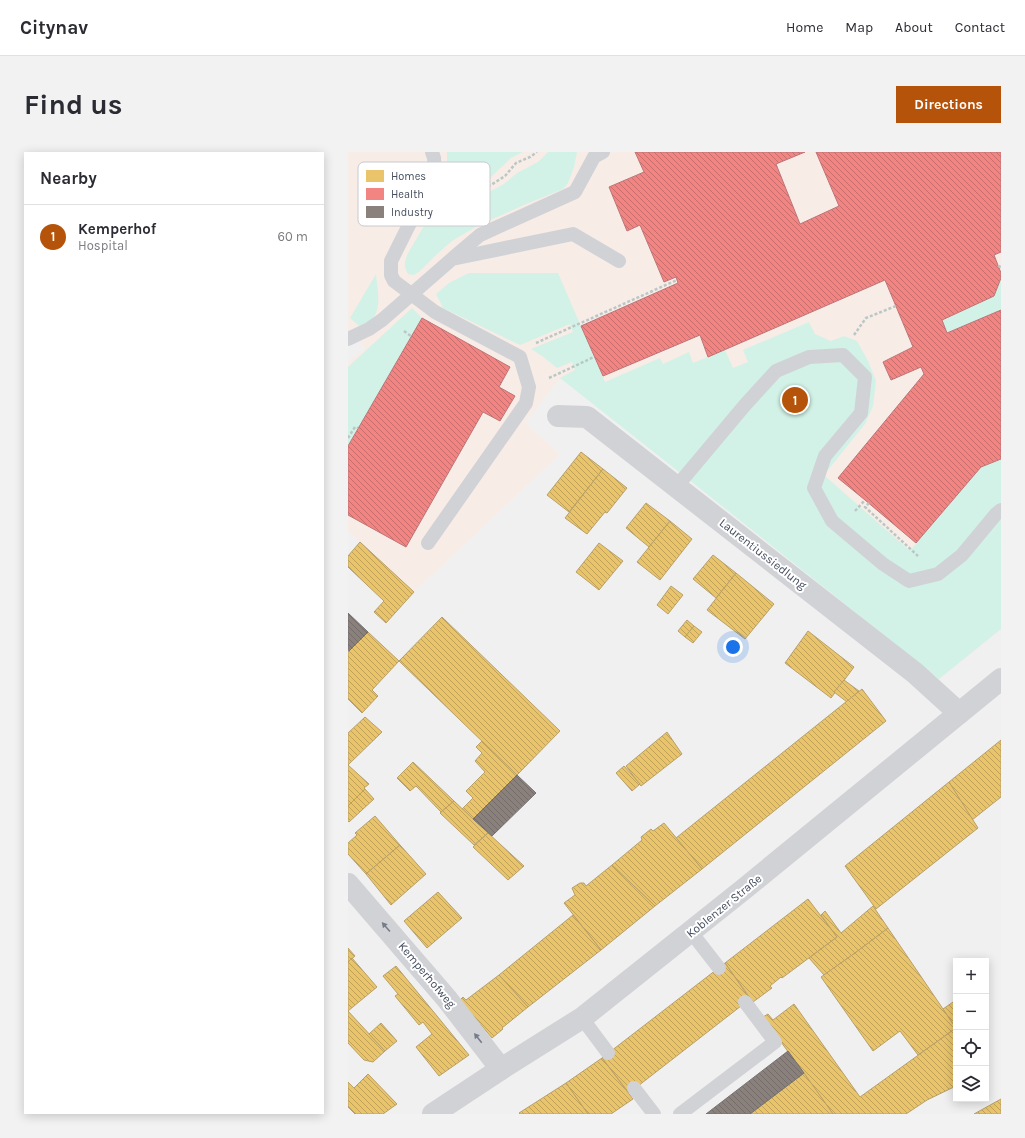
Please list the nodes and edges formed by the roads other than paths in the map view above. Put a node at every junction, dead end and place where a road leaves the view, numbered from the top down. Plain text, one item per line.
1 (432, 152) edge
2 (603, 152) edge
3 (434, 162) edge
4 (408, 226) edge
5 (452, 259) junction
6 (620, 261) dead end
7 (412, 295) junction
8 (348, 339) edge
9 (558, 416) dead end
10 (677, 486) junction
11 (1001, 510) edge
12 (428, 543) dead end
13 (1001, 679) edge
14 (959, 713) junction
15 (348, 884) edge
16 (692, 932) junction
17 (719, 968) dead end
18 (745, 1002) dead end
19 (582, 1018) junction
20 (608, 1053) dead end
21 (501, 1069) junction
22 (634, 1088) dead end
23 (434, 1114) edge
24 (654, 1114) edge
25 (680, 1114) edge

1 - 3 lane
2 - 5 lane
4 - 7 lane
5 - 6 lane
5 - 7 lane
7 - 8 lane
7 - 12 lane
9 - 10 street, Laurentiussiedlung
10 - 11 lane
10 - 14 street, Laurentiussiedlung
13 - 14 street, Koblenzer Straße
14 - 16 street, Koblenzer Straße
21 -> 15 street, Kemperhofweg
16 - 17 lane
16 - 19 street, Koblenzer Straße
18 - 25 lane
19 - 20 lane
19 - 21 street, Koblenzer Straße
21 - 23 street, Koblenzer Straße
22 - 24 lane

